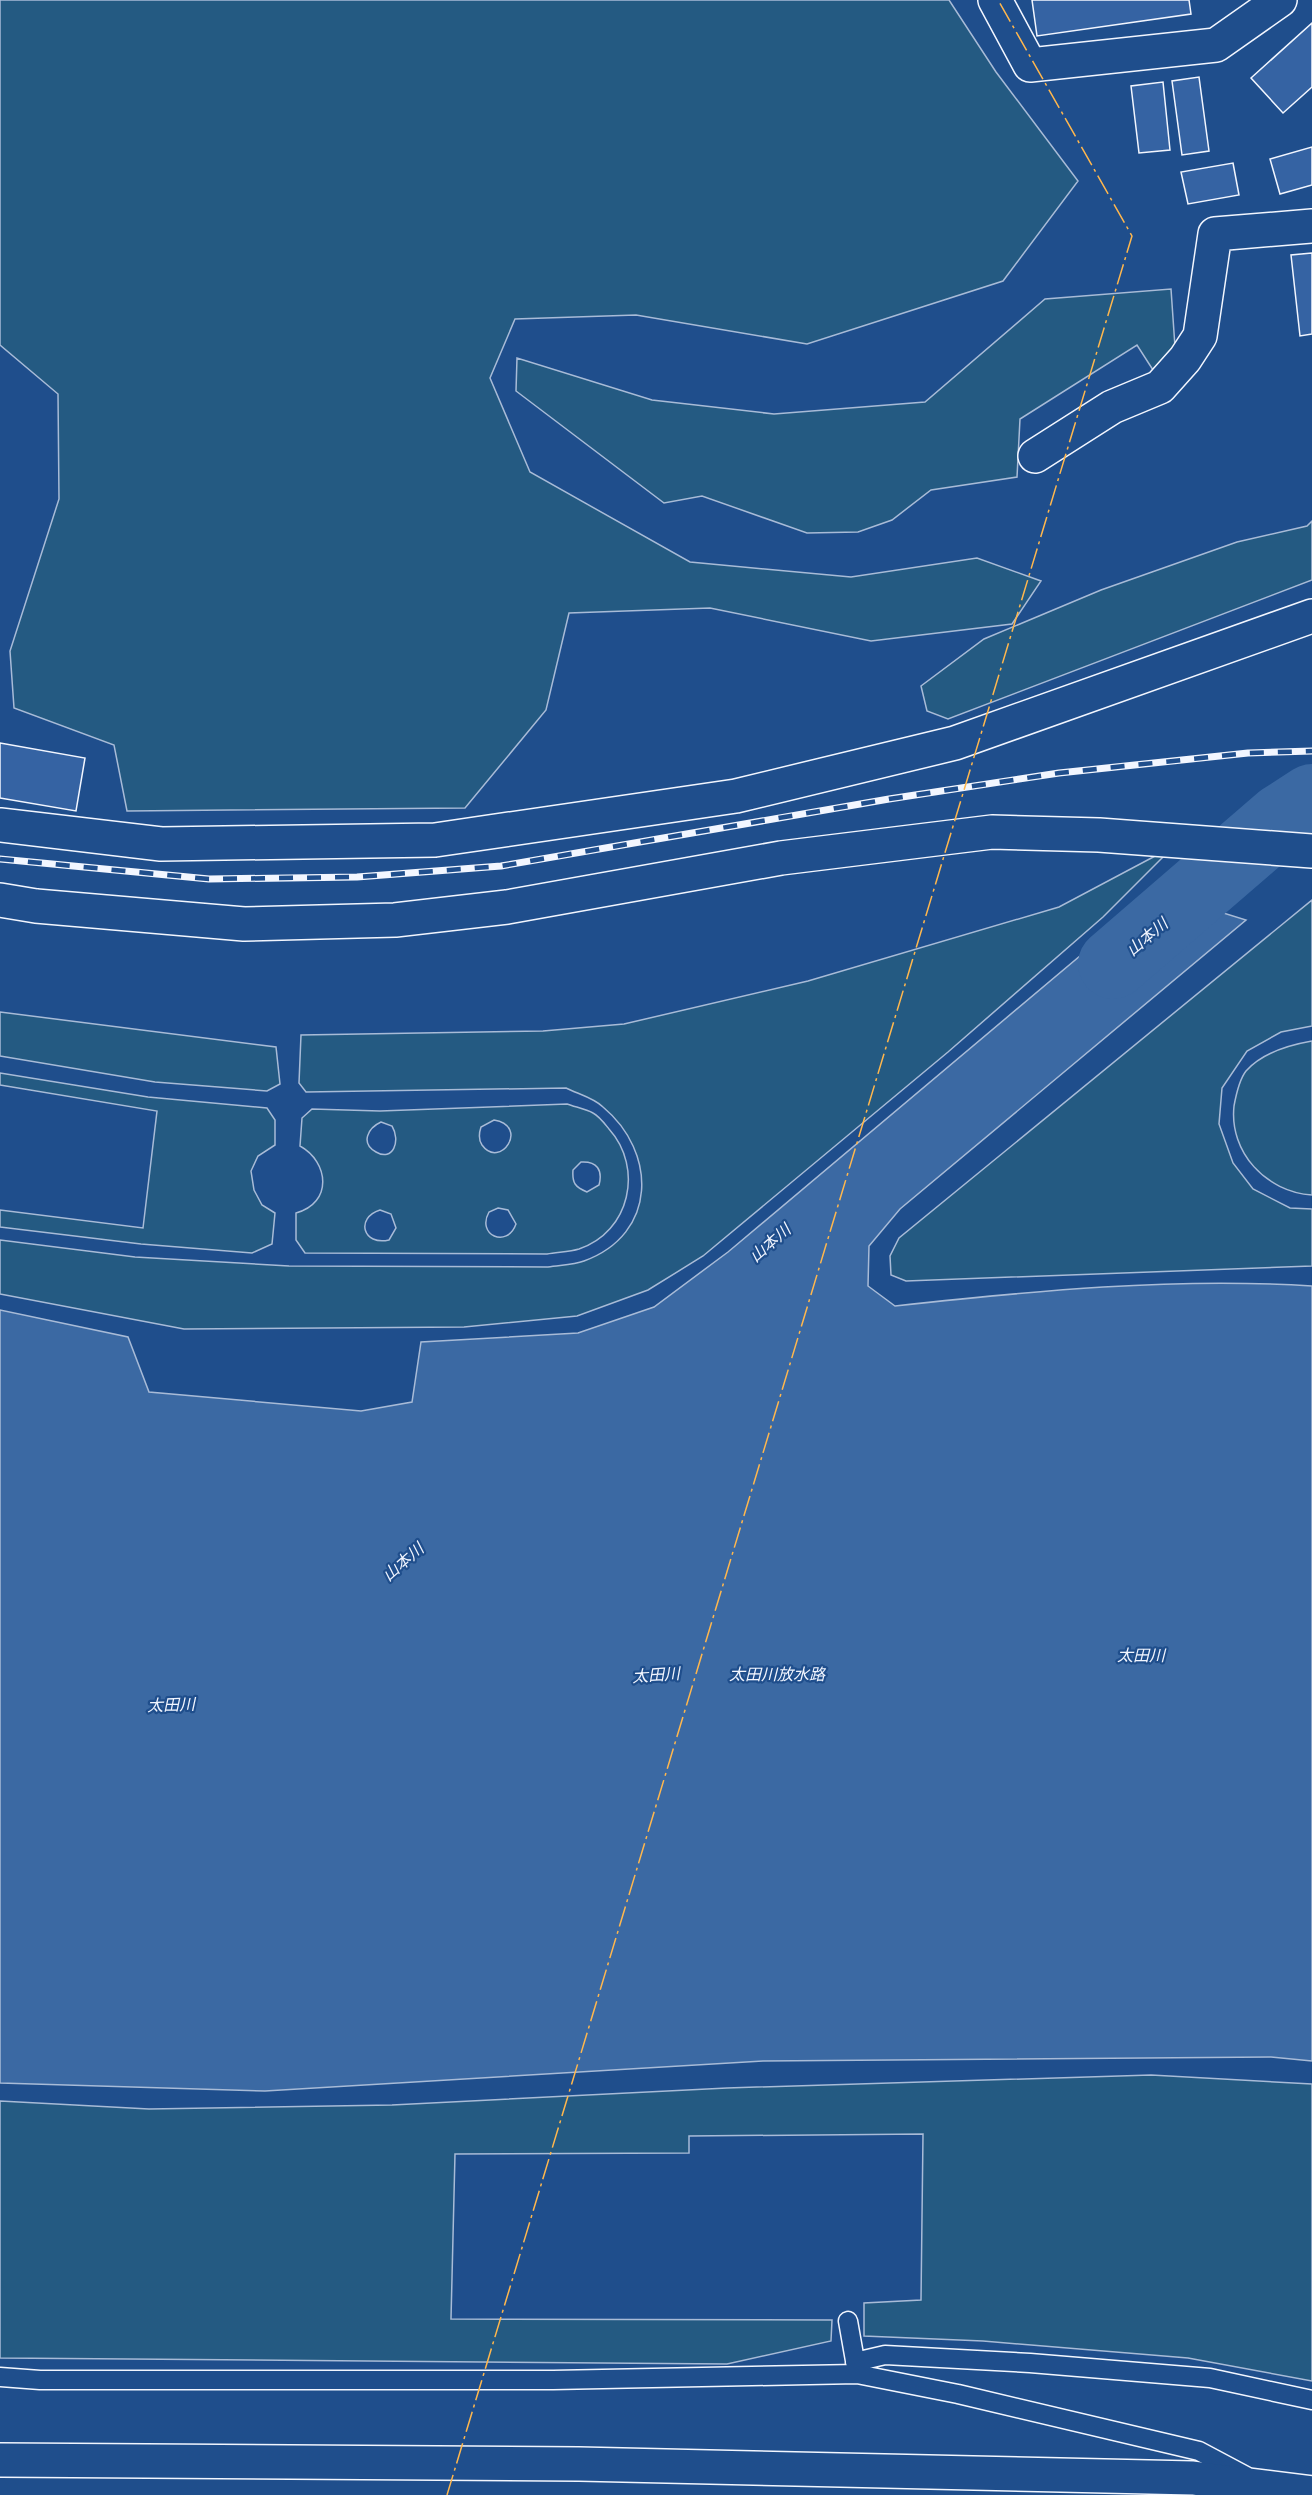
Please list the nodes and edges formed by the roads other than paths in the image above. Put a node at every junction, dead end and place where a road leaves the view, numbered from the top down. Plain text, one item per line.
1 (995, 0) edge
2 (1280, 0) edge
3 (1312, 225) edge
4 (1035, 456) dead end
5 (1312, 616) edge
6 (0, 825) edge
7 (1312, 851) edge
8 (0, 900) edge
9 (848, 2321) dead end
10 (856, 2368) junction
11 (0, 2377) edge
12 (1312, 2400) edge
13 (0, 2460) edge
14 (1263, 2486) junction
15 (1312, 2493) edge

1 - 2 street
3 - 4 street
5 - 6 street
7 - 8 street
9 - 10 lane
10 - 11 lane
10 - 12 lane
10 - 14 lane
13 - 14 street
14 - 15 street

